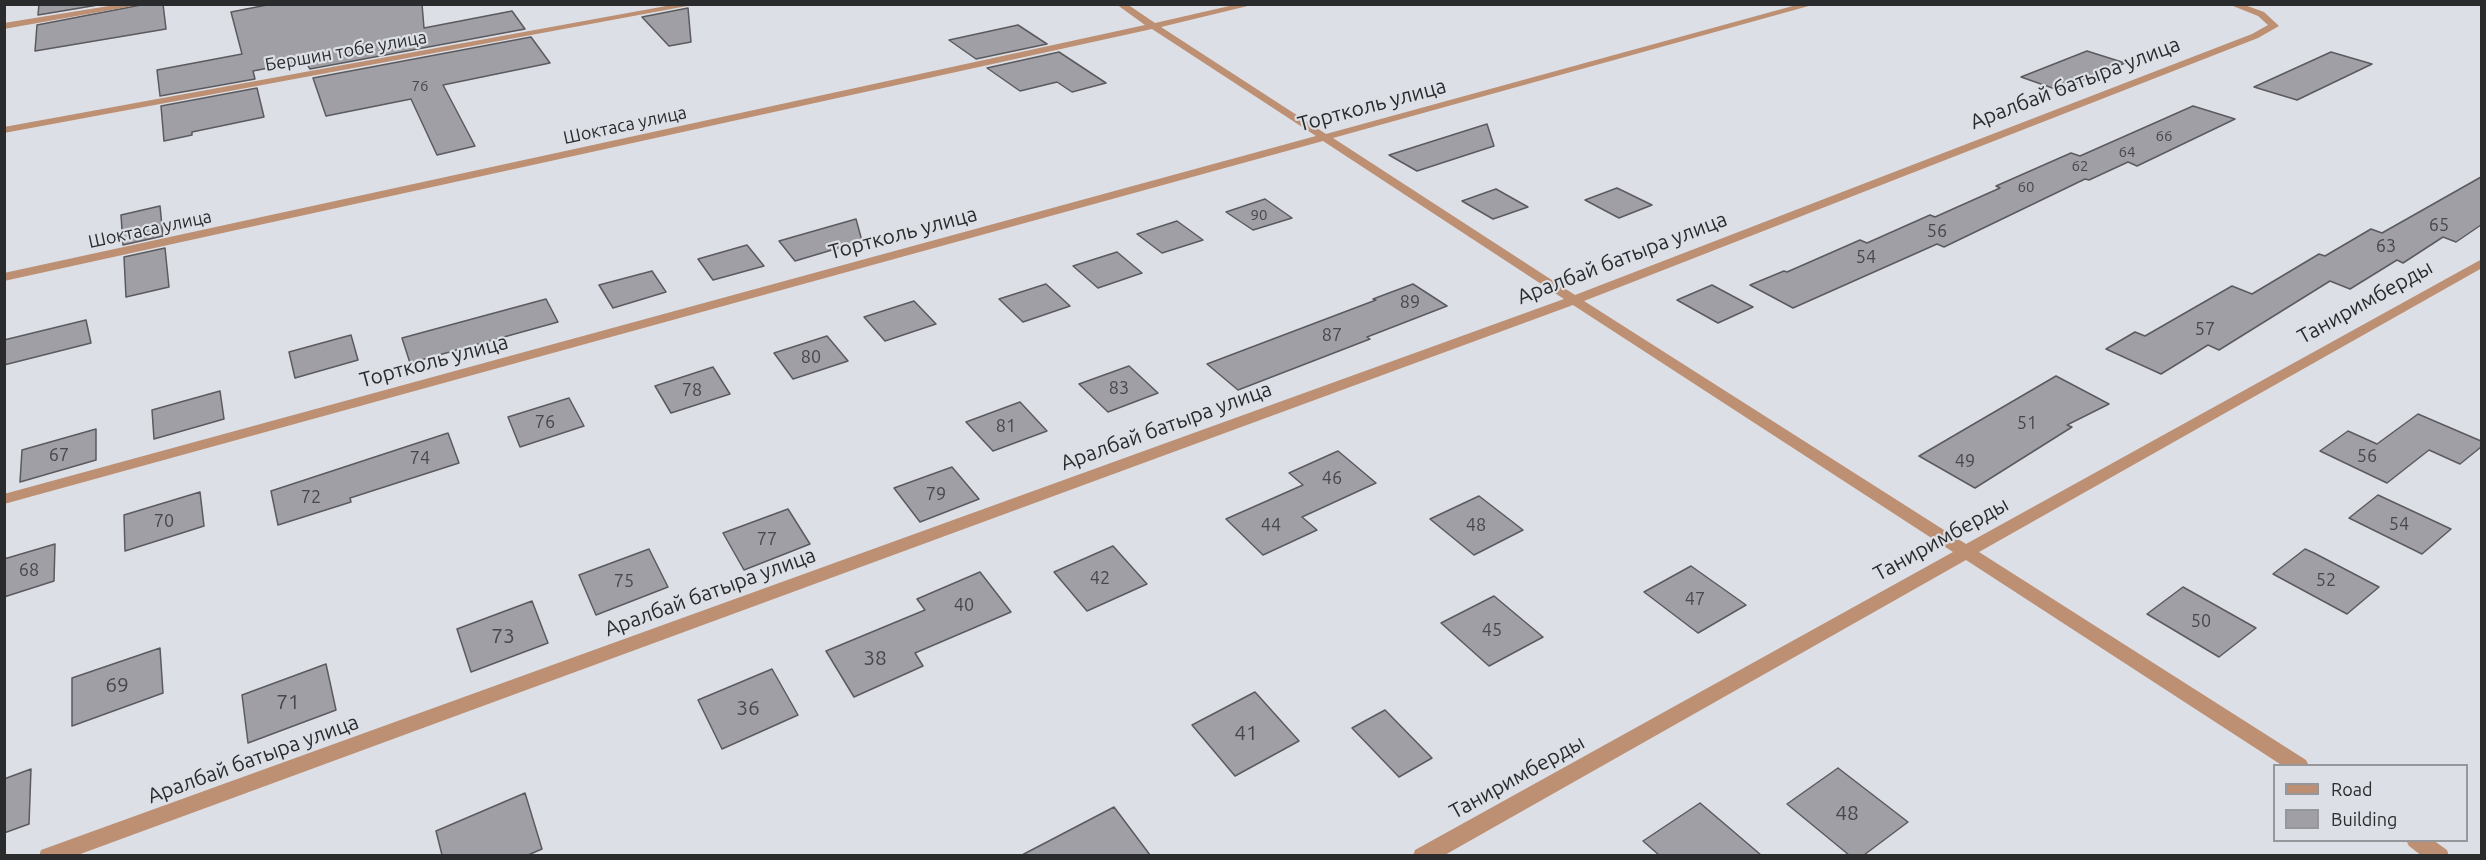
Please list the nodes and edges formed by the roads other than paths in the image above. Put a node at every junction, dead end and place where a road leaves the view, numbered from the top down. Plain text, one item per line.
1 (140, 4) edge
2 (694, 4) edge
3 (1120, 4) edge
4 (1252, 4) edge
5 (1812, 4) edge
6 (2232, 4) edge
7 (4, 26) edge
8 (1154, 27) junction
9 (4, 129) edge
10 (1324, 138) junction
11 (2481, 263) edge
12 (4, 277) edge
13 (1574, 300) junction
14 (4, 499) edge
15 (1964, 552) junction
16 (2297, 764) edge
17 (2419, 842) edge
18 (49, 855) edge
19 (1423, 855) edge
20 (2439, 855) edge

1 - 7 street
2 - 9 street, Бершин тобе улица
3 - 8 street
4 - 8 street, Шоктаса улица
5 - 10 street, Тортколь улица
6 - 13 street, Аралбай батыра улица
8 - 10 street
8 - 12 street, Шоктаса улица
10 - 13 street
10 - 14 street, Тортколь улица
11 - 15 street, Таниримберды
13 - 15 street
13 - 18 street, Аралбай батыра улица
15 - 16 street
15 - 19 street, Таниримберды
17 - 20 street

